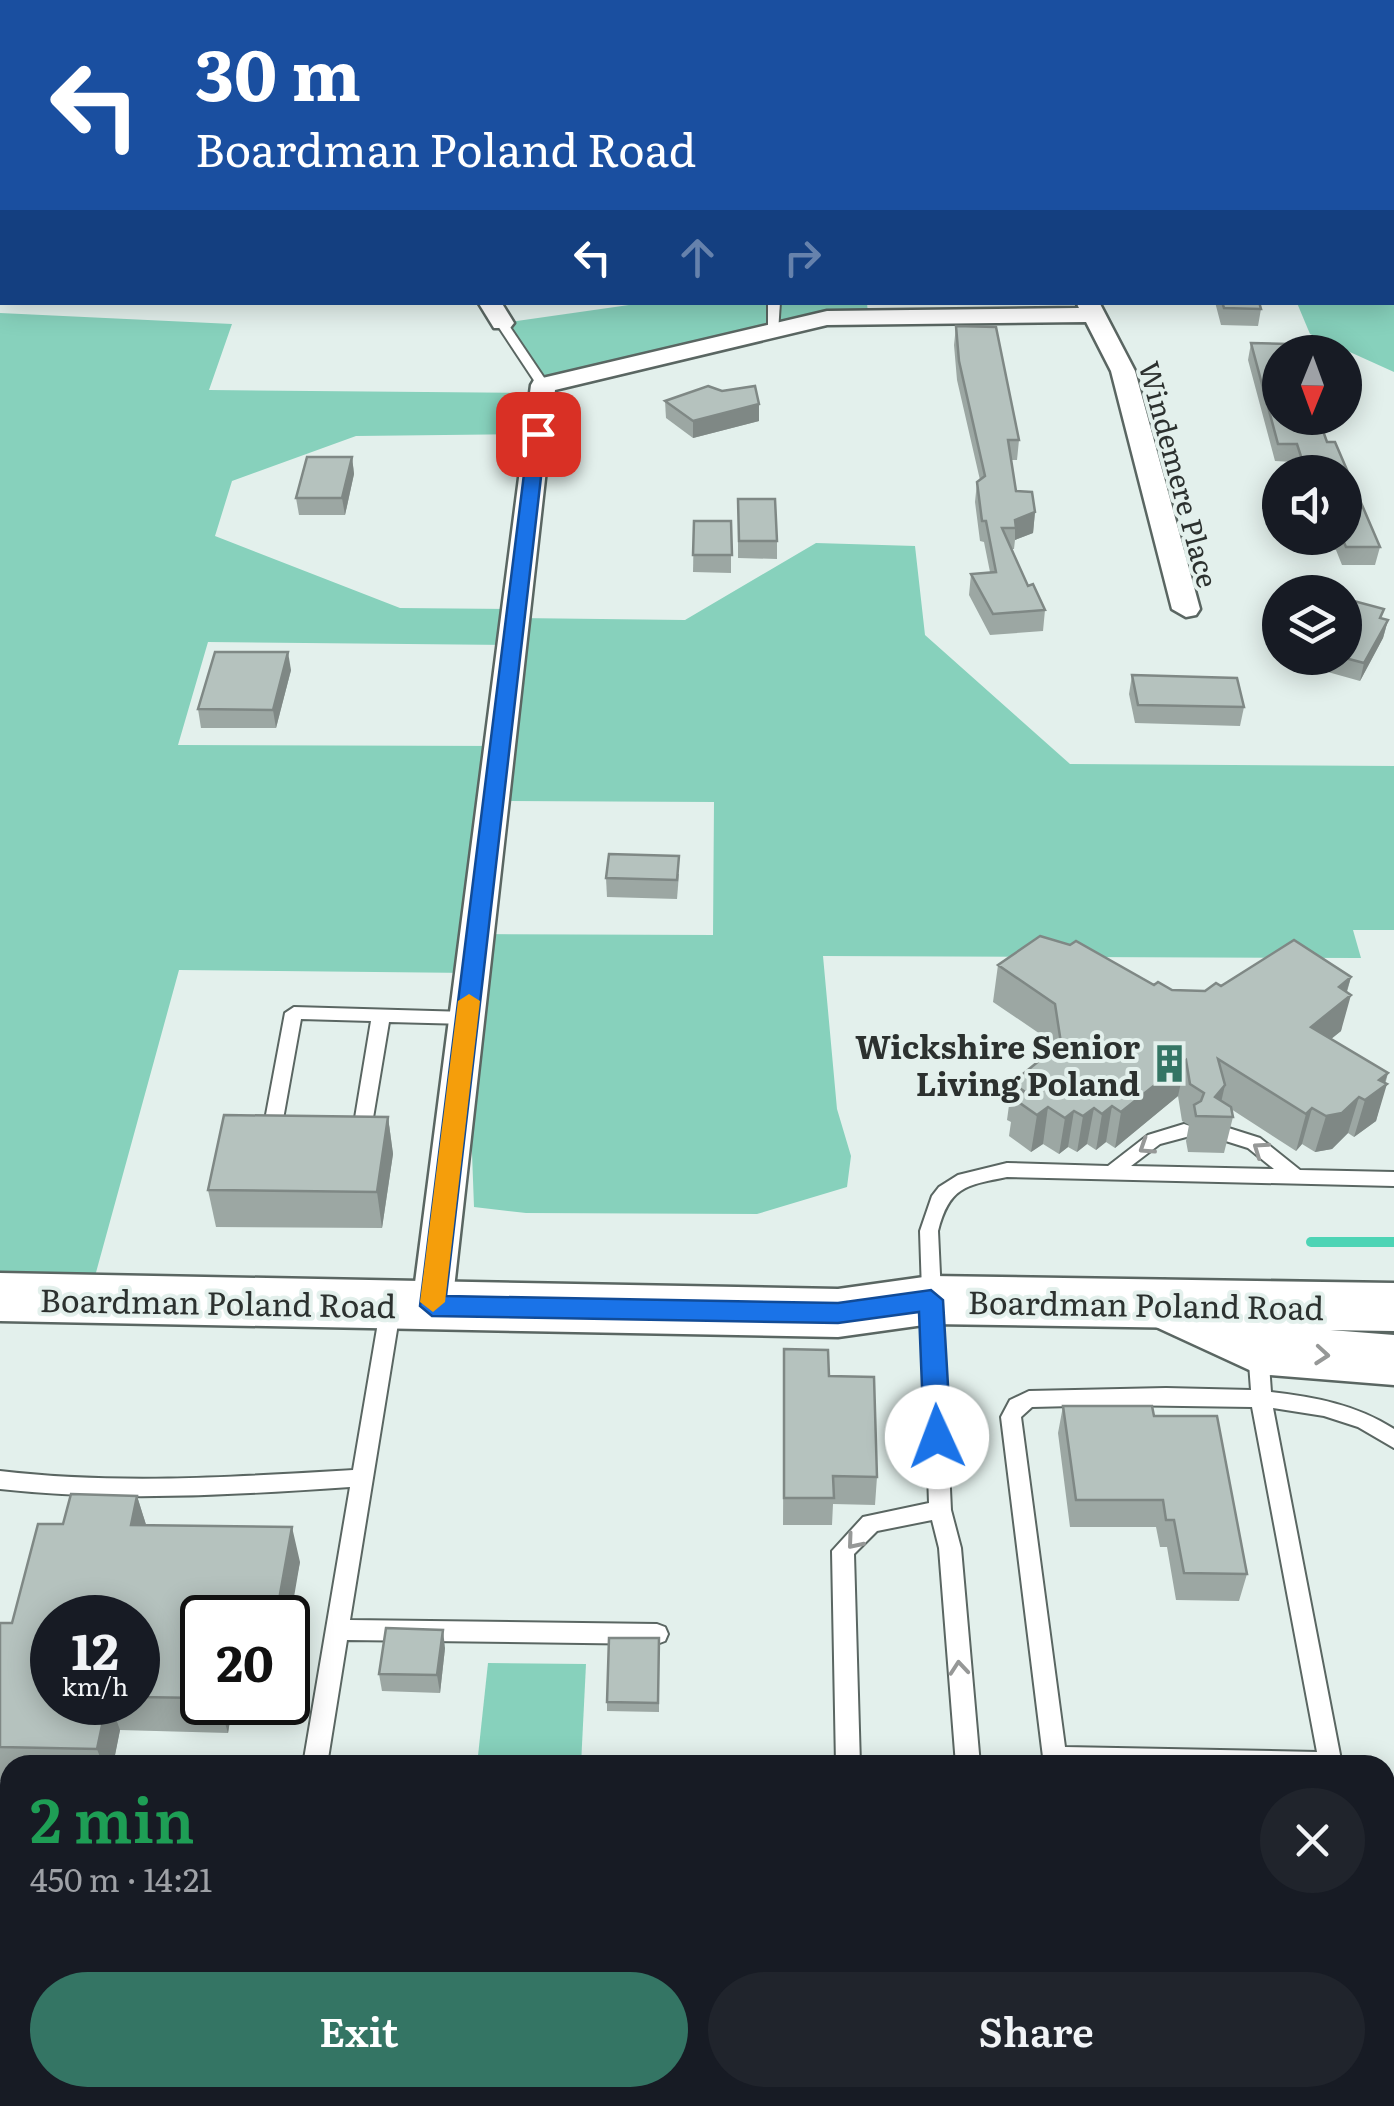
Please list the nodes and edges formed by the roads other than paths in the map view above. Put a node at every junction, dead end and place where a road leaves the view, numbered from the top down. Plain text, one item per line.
1 (774, 305) edge
2 (1089, 309) edge
3 (496, 313) edge
4 (774, 330) junction
5 (542, 385) junction
6 (1186, 609) dead end
7 (381, 1015) junction
8 (467, 1018) junction
9 (1184, 1131) dead end
10 (1219, 1132) edge
11 (288, 1136) edge
12 (343, 1137) edge
13 (1112, 1172) junction
14 (1296, 1176) junction
15 (1394, 1179) edge
16 (0, 1296) edge
17 (931, 1300) junction
18 (412, 1305) junction
19 (1394, 1306) edge
20 (1258, 1351) junction
21 (1394, 1360) edge
22 (1394, 1440) edge
23 (362, 1478) junction
24 (0, 1480) edge
25 (940, 1510) junction
26 (338, 1630) junction
27 (657, 1634) edge
28 (317, 1755) edge
29 (848, 1755) edge
30 (967, 1755) edge
31 (1056, 1755) edge
32 (1330, 1755) edge

1 - 4 lane
2 - 4 street
2 - 6 street, Windemere Place
3 - 5 lane
4 - 5 street
5 - 8 street
7 - 8 lane
7 - 11 lane
7 - 12 lane
8 - 18 street
9 -> 13 lane
14 -> 10 lane
13 - 14 lane
13 - 17 lane
14 - 15 lane
16 - 18 main road, Boardman Poland Road
17 - 18 main road, Boardman Poland Road
17 - 20 main road, Boardman Poland Road
17 - 25 lane
18 - 23 lane
19 - 20 main road, Boardman Poland Road
20 -> 21 main road
20 - 22 lane
20 - 31 lane
20 - 32 lane
23 - 24 lane
23 - 26 lane
25 -> 29 lane
30 -> 25 lane
26 - 27 lane
26 - 28 lane

